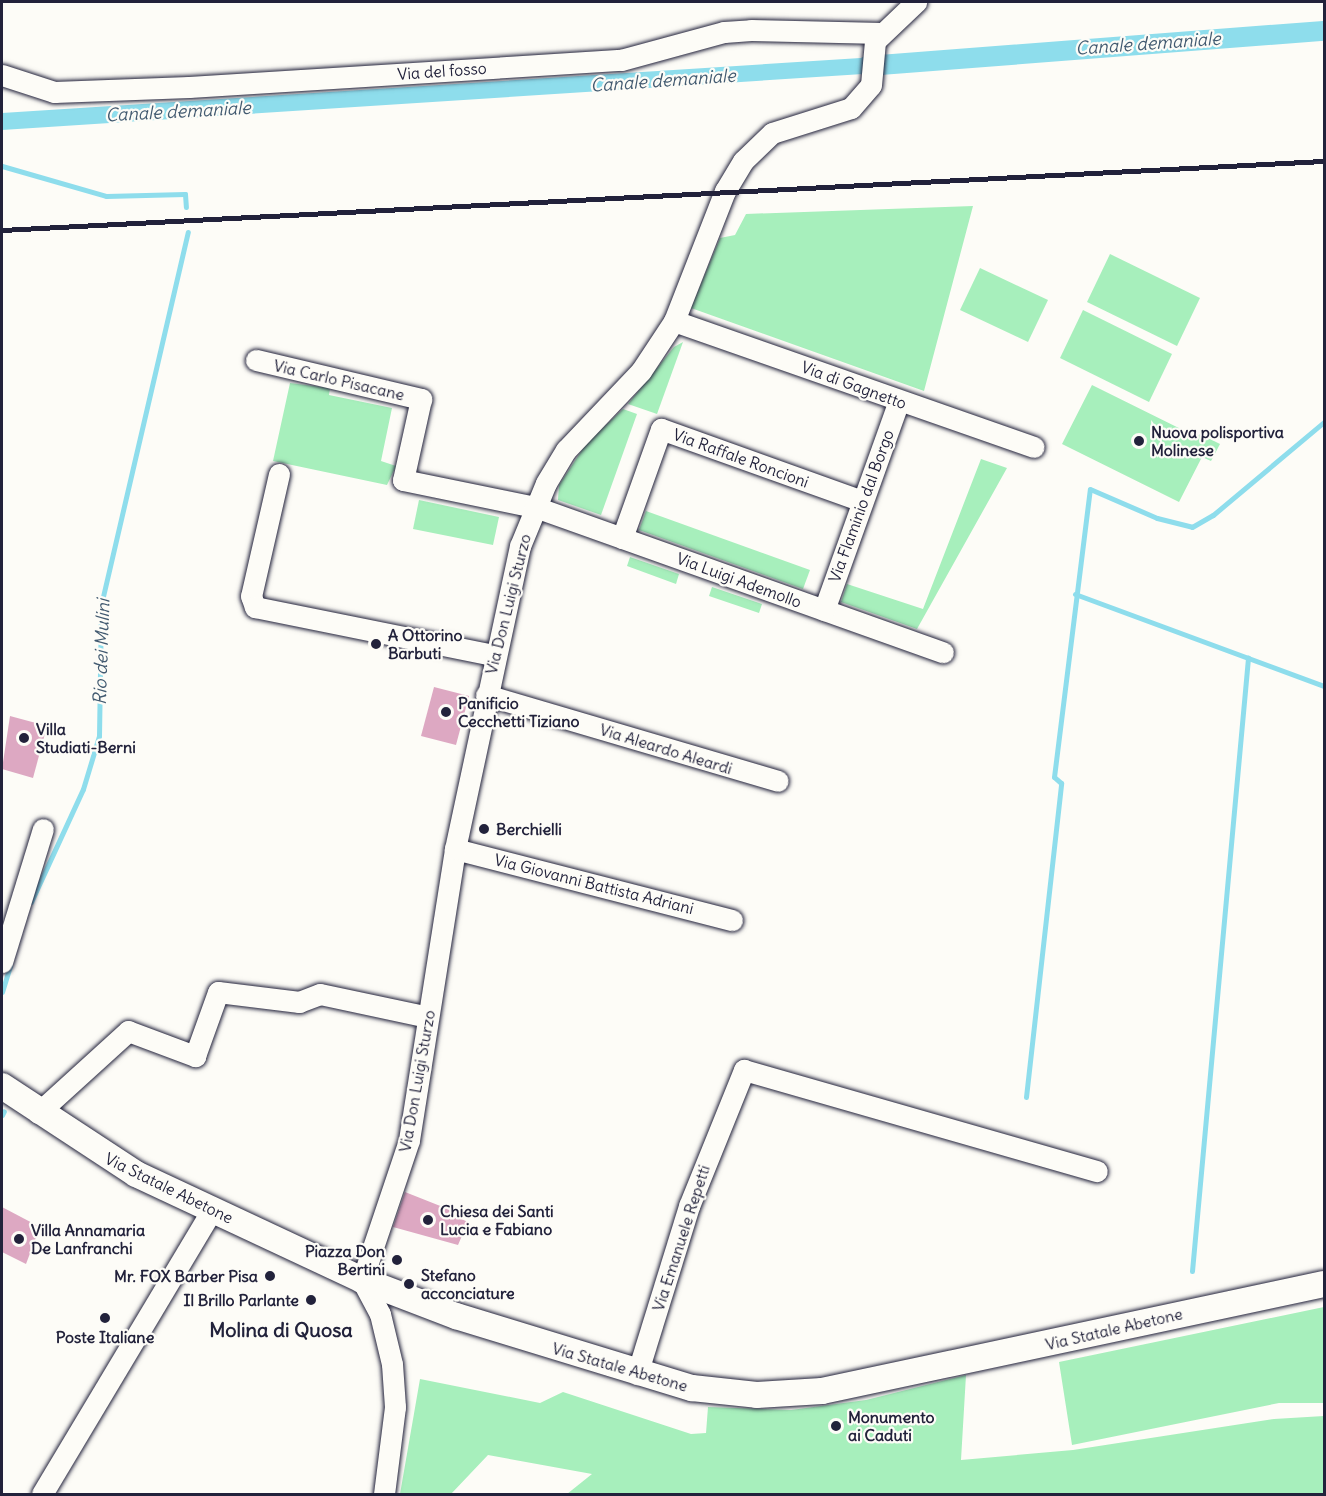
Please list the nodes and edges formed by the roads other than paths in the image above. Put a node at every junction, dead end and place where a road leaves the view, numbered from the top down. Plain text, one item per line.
1 (916, 2) edge
2 (877, 42) junction
3 (2, 75) edge
4 (674, 321) junction
5 (256, 360) dead end
6 (899, 401) junction
7 (1034, 447) dead end
8 (279, 474) dead end
9 (862, 501) junction
10 (535, 507) junction
11 (622, 538) junction
12 (824, 610) junction
13 (943, 652) dead end
14 (493, 655) junction
15 (486, 695) junction
16 (778, 781) dead end
17 (43, 830) dead end
18 (455, 849) junction
19 (732, 920) dead end
20 (2, 962) edge
21 (428, 1017) junction
22 (2, 1086) edge
23 (38, 1113) junction
24 (1097, 1171) dead end
25 (212, 1210) junction
26 (362, 1280) junction
27 (1324, 1284) edge
28 (637, 1374) junction
29 (42, 1494) edge
30 (384, 1494) edge

1 - 2 street
2 - 3 street, Via del fosso
2 - 4 street, Via Don Luigi Sturzo
4 - 6 street, Via di Gagnetto
4 - 10 street, Via Don Luigi Sturzo
5 - 10 street, Via Carlo Pisacane
6 - 7 street, Via di Gagnetto
6 - 9 street, Via Flaminio dal Borgo
8 - 14 street
9 - 11 street, Via Raffale Roncioni
9 - 12 street, Via Flaminio dal Borgo
10 - 11 street, Via Luigi Ademollo
10 - 14 street, Via Don Luigi Sturzo
11 - 12 street, Via Luigi Ademollo
12 - 13 street, Via Luigi Ademollo
14 - 15 street, Via Don Luigi Sturzo
15 - 16 street, Via Aleardo Aleardi
15 - 18 street, Via Don Luigi Sturzo
17 - 20 street
18 - 19 street, Via Giovanni Battista Adriani
18 - 21 street, Via Don Luigi Sturzo
21 - 23 street
21 - 26 street, Via Don Luigi Sturzo
22 - 23 main road, Via Statale Abetone
23 - 25 main road, Via Statale Abetone
24 - 28 street, Via Emanuele Repetti
25 - 26 main road, Via Statale Abetone
25 - 29 street
26 - 28 main road, Via Statale Abetone
26 - 30 street
27 - 28 main road, Via Statale Abetone

